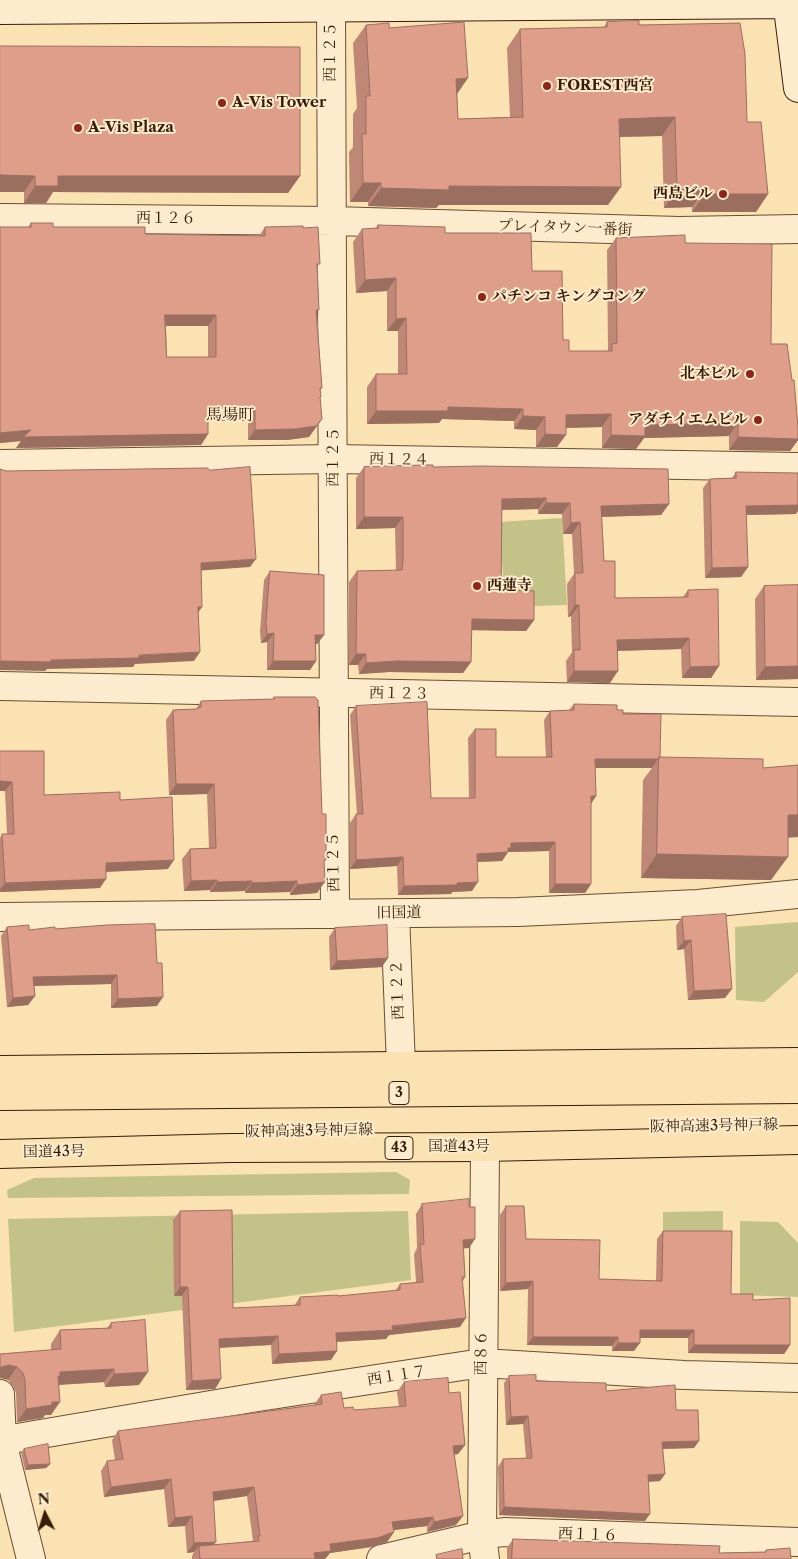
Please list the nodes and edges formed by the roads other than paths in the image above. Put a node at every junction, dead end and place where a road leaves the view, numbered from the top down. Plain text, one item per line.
1 (791, 3) edge
2 (331, 4) edge
3 (0, 10) edge
4 (798, 88) edge
5 (0, 218) edge
6 (333, 221) junction
7 (798, 229) edge
8 (334, 459) junction
9 (0, 464) edge
10 (798, 467) edge
11 (0, 686) edge
12 (332, 693) junction
13 (798, 702) edge
14 (798, 894) edge
15 (396, 913) junction
16 (335, 914) junction
17 (0, 917) edge
18 (798, 1062) edge
19 (401, 1066) junction
20 (0, 1070) edge
21 (798, 1089) edge
22 (0, 1096) edge
23 (798, 1125) edge
24 (0, 1134) edge
25 (798, 1140) edge
26 (485, 1147) junction
27 (0, 1154) edge
28 (482, 1363) junction
29 (798, 1378) edge
30 (0, 1394) edge
31 (1, 1442) edge
32 (798, 1542) edge
33 (484, 1547) edge
34 (663, 1548) edge
35 (31, 1559) edge
36 (381, 1559) edge

1 - 2 street
1 - 4 street
2 - 3 street
2 - 6 street, 西１２５
5 - 6 street, 西１２６
6 - 7 street, プレイタウン一番街
6 - 8 street, 西１２５
8 - 9 street, 西１２４
8 - 10 street, 西１２４
8 - 12 street, 西１２５
11 - 12 street, 西１２３
12 - 13 street, 西１２３
12 - 16 street, 西１２５
14 - 15 street, 旧国道
15 - 16 street, 旧国道
15 - 19 street, 西１２２
16 - 17 street, 旧国道
18 - 19 highway
19 - 20 highway
21 - 22 highway, 3
23 - 24 highway, 阪神高速3号神戸線
25 - 26 highway, 国道43号 / 43
26 - 27 highway, 国道43号 / 43
26 - 28 street, 西８６
28 - 29 street, 西１１７
28 - 31 street, 西１１７
28 - 33 street, 西８６
30 - 31 street
31 - 35 street
32 - 34 street, 西１１６
33 - 34 street, 西１１６
33 - 36 street, 西１１６

